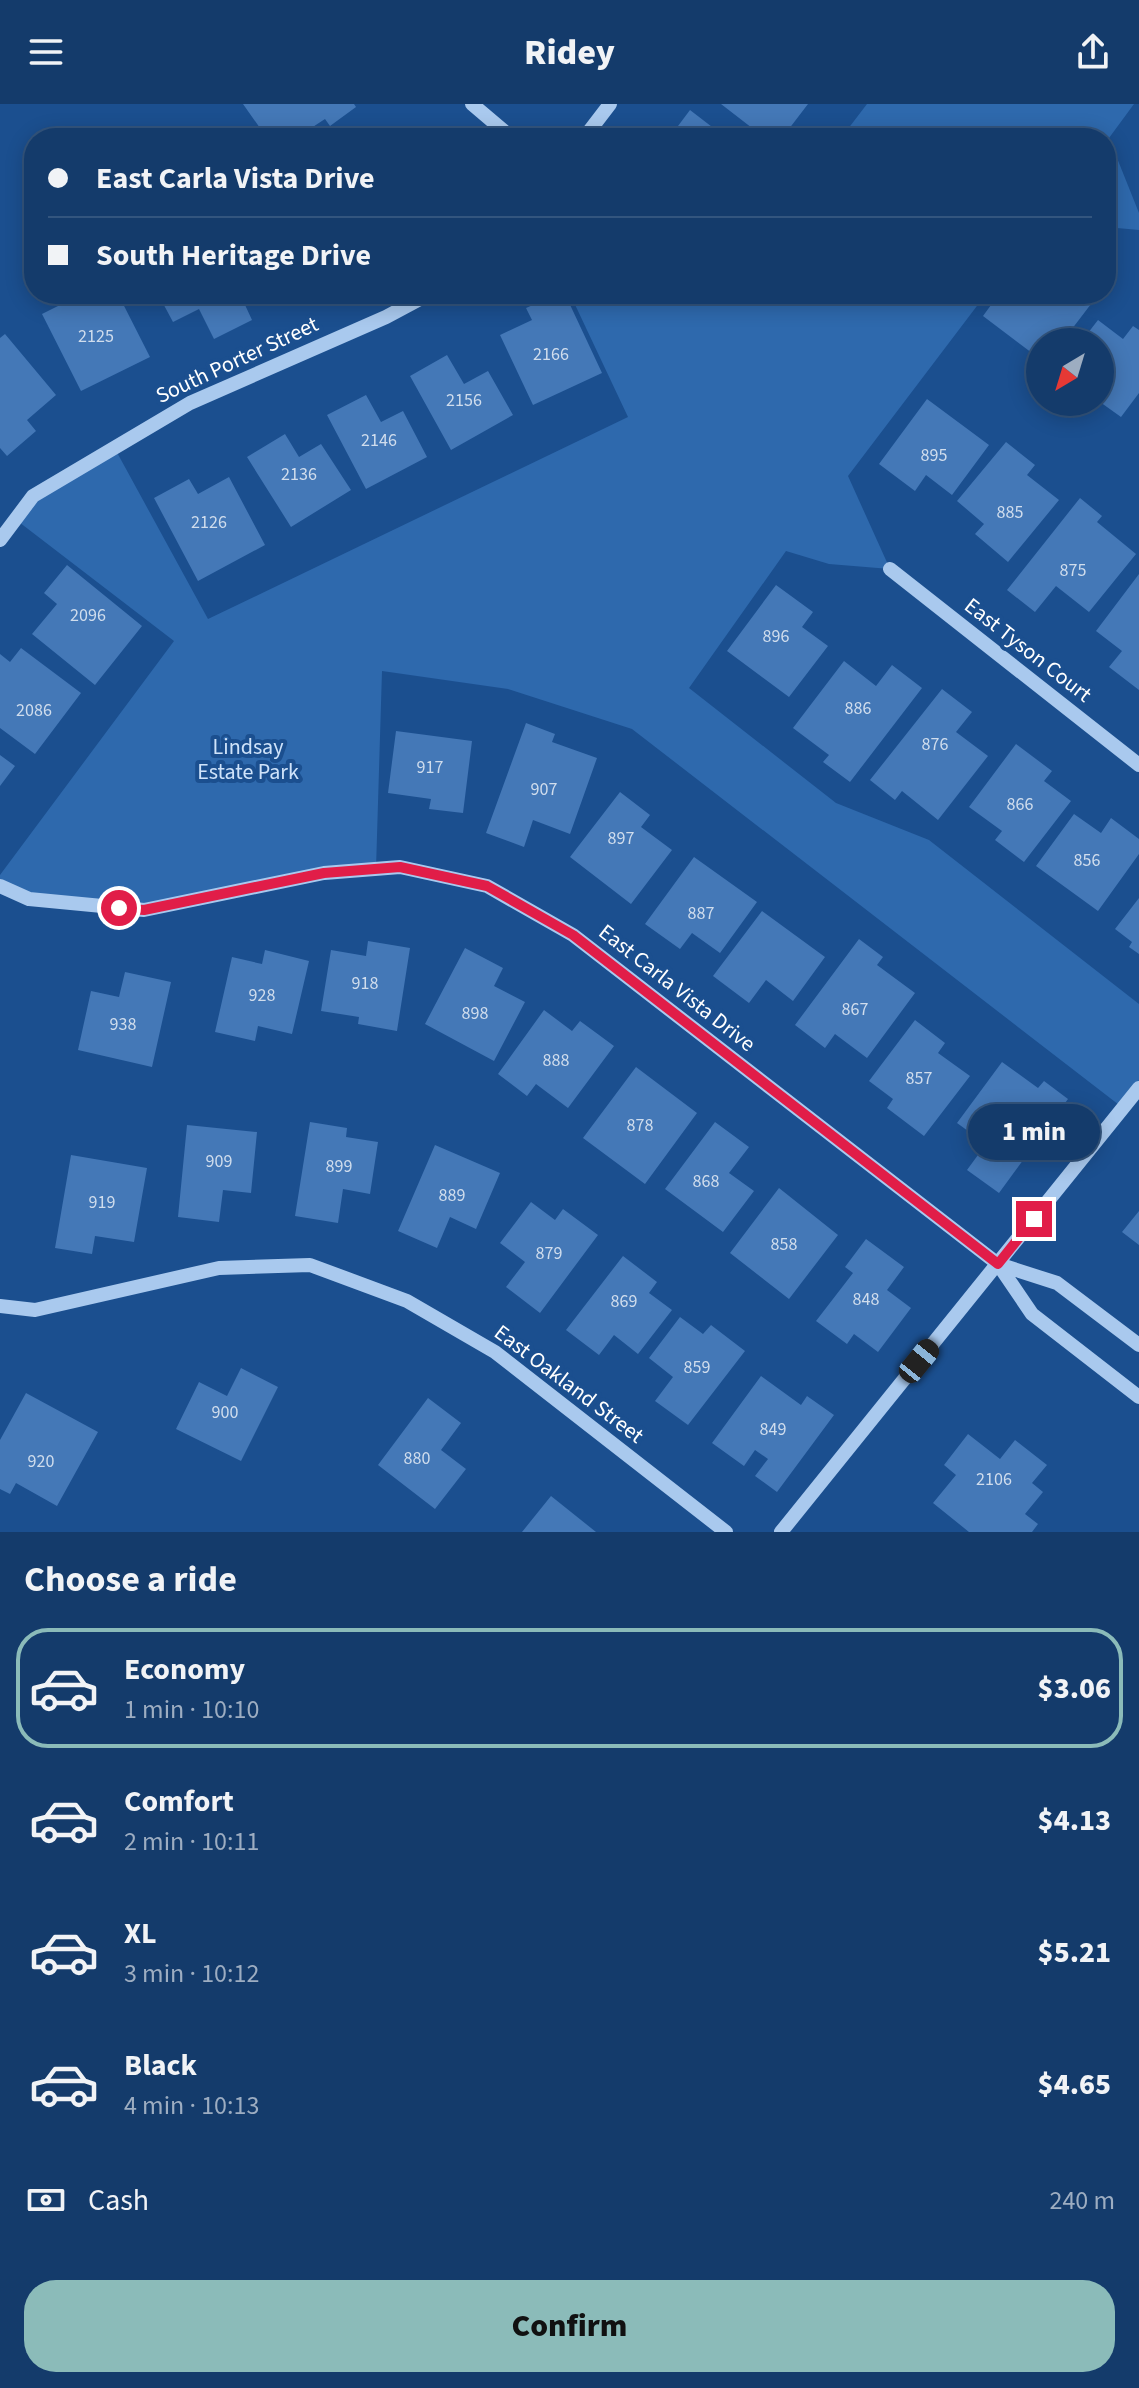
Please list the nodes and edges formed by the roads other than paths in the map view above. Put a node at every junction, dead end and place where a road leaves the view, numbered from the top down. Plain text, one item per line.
1 (472, 104) edge
2 (610, 104) edge
3 (500, 128) edge
4 (592, 128) edge
5 (410, 304) edge
6 (0, 540) edge
7 (890, 569) dead end
8 (1139, 765) edge
9 (0, 886) edge
10 (1139, 1088) edge
11 (998, 1264) junction
12 (0, 1306) edge
13 (1139, 1345) edge
14 (1139, 1397) edge
15 (726, 1532) edge
16 (781, 1532) edge

1 - 3 street
2 - 4 street
5 - 6 street, South Porter Street
7 - 8 street, East Tyson Court
9 - 11 street, East Carla Vista Drive
10 - 11 street
11 - 13 street, East Carla Vista Drive
11 - 14 street, East Carla Vista Drive
11 - 16 street
12 - 15 street, East Oakland Street

